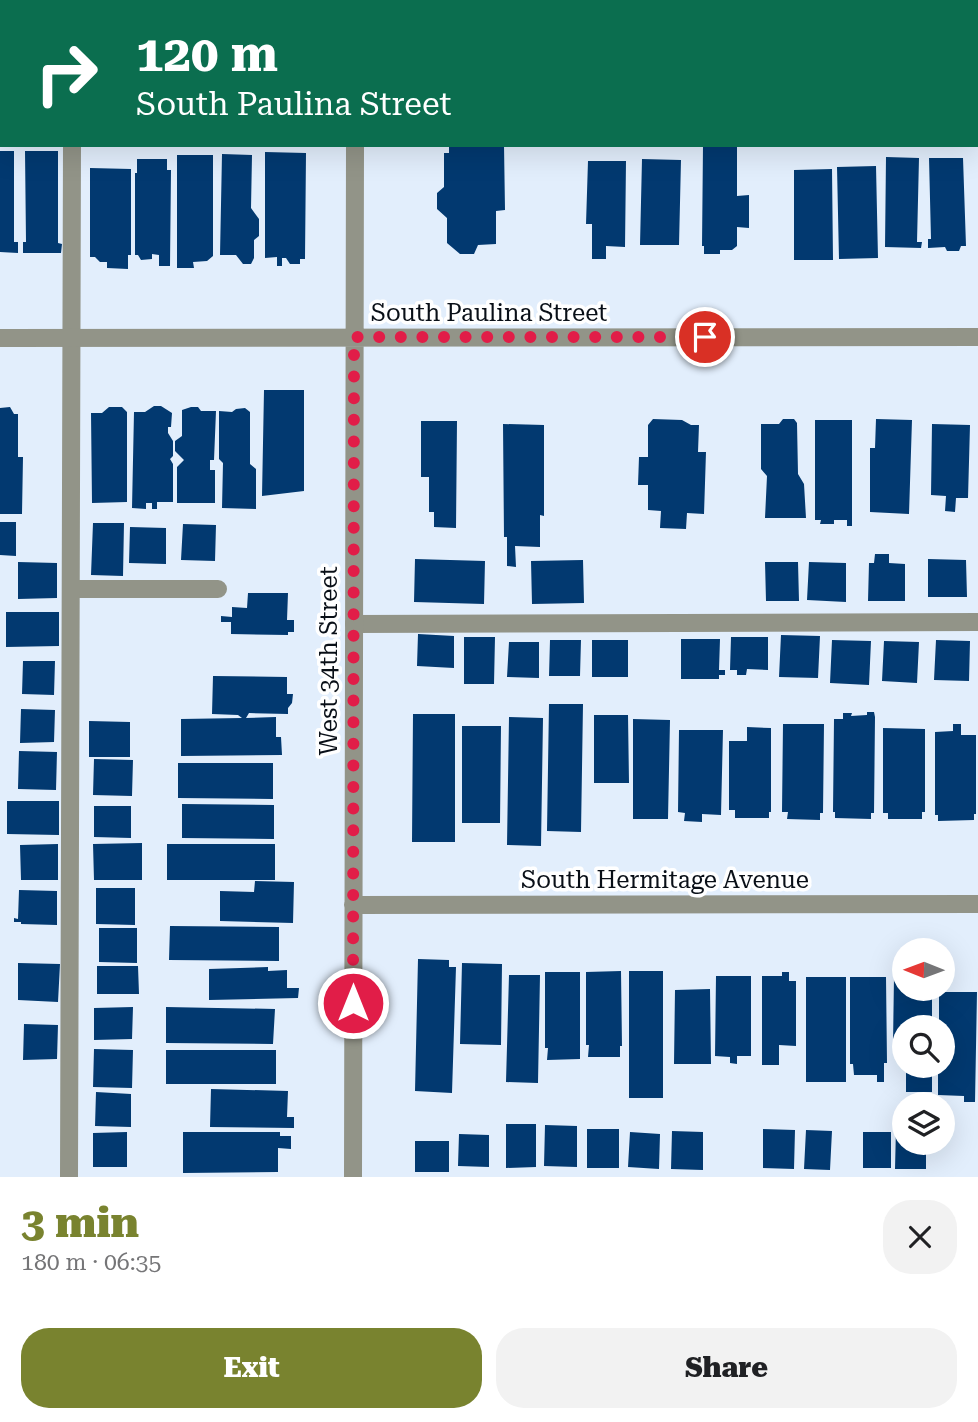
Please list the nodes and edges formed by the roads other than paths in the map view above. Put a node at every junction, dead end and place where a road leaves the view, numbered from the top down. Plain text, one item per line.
1 (72, 147) edge
2 (355, 147) edge
3 (354, 337) junction
4 (978, 337) edge
5 (0, 338) edge
6 (73, 338) junction
7 (72, 589) junction
8 (218, 589) dead end
9 (978, 622) edge
10 (354, 624) junction
11 (978, 904) edge
12 (353, 905) junction
13 (69, 1177) edge
14 (353, 1177) edge

1 - 6 street
2 - 3 street, West 34th Street
3 - 4 street, South Paulina Street
3 - 6 street, South Paulina Street
3 - 10 street, West 34th Street
5 - 6 street, South Paulina Street
6 - 7 street
7 - 8 street
7 - 13 street
9 - 10 street
10 - 12 street, West 34th Street
11 - 12 street, South Hermitage Avenue
12 - 14 street, West 34th Street

